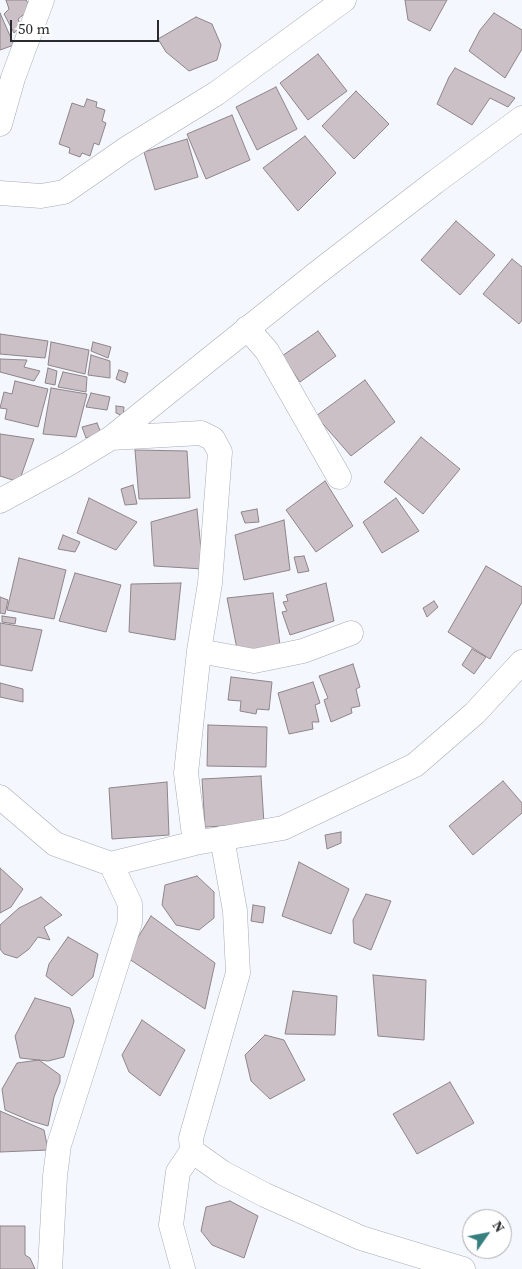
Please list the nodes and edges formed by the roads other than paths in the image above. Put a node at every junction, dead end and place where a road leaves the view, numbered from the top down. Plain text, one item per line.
1 (42, 0) edge
2 (344, 0) edge
3 (7, 78) edge
4 (522, 118) edge
5 (0, 124) edge
6 (0, 193) edge
7 (247, 328) junction
8 (111, 438) junction
9 (339, 477) dead end
10 (0, 501) edge
11 (351, 633) dead end
12 (199, 651) junction
13 (522, 662) edge
14 (0, 797) edge
15 (222, 838) junction
16 (195, 843) junction
17 (111, 864) junction
18 (192, 1151) junction
19 (50, 1269) edge
20 (183, 1269) edge
21 (462, 1269) edge

1 - 3 street
2 - 6 street
3 - 5 street
4 - 7 street
7 - 8 street
7 - 9 street
8 - 10 street
8 - 12 street
11 - 12 street
12 - 16 street
13 - 15 street
14 - 17 street
15 - 16 street
15 - 18 street
16 - 17 street
17 - 19 street
18 - 20 street
18 - 21 street

